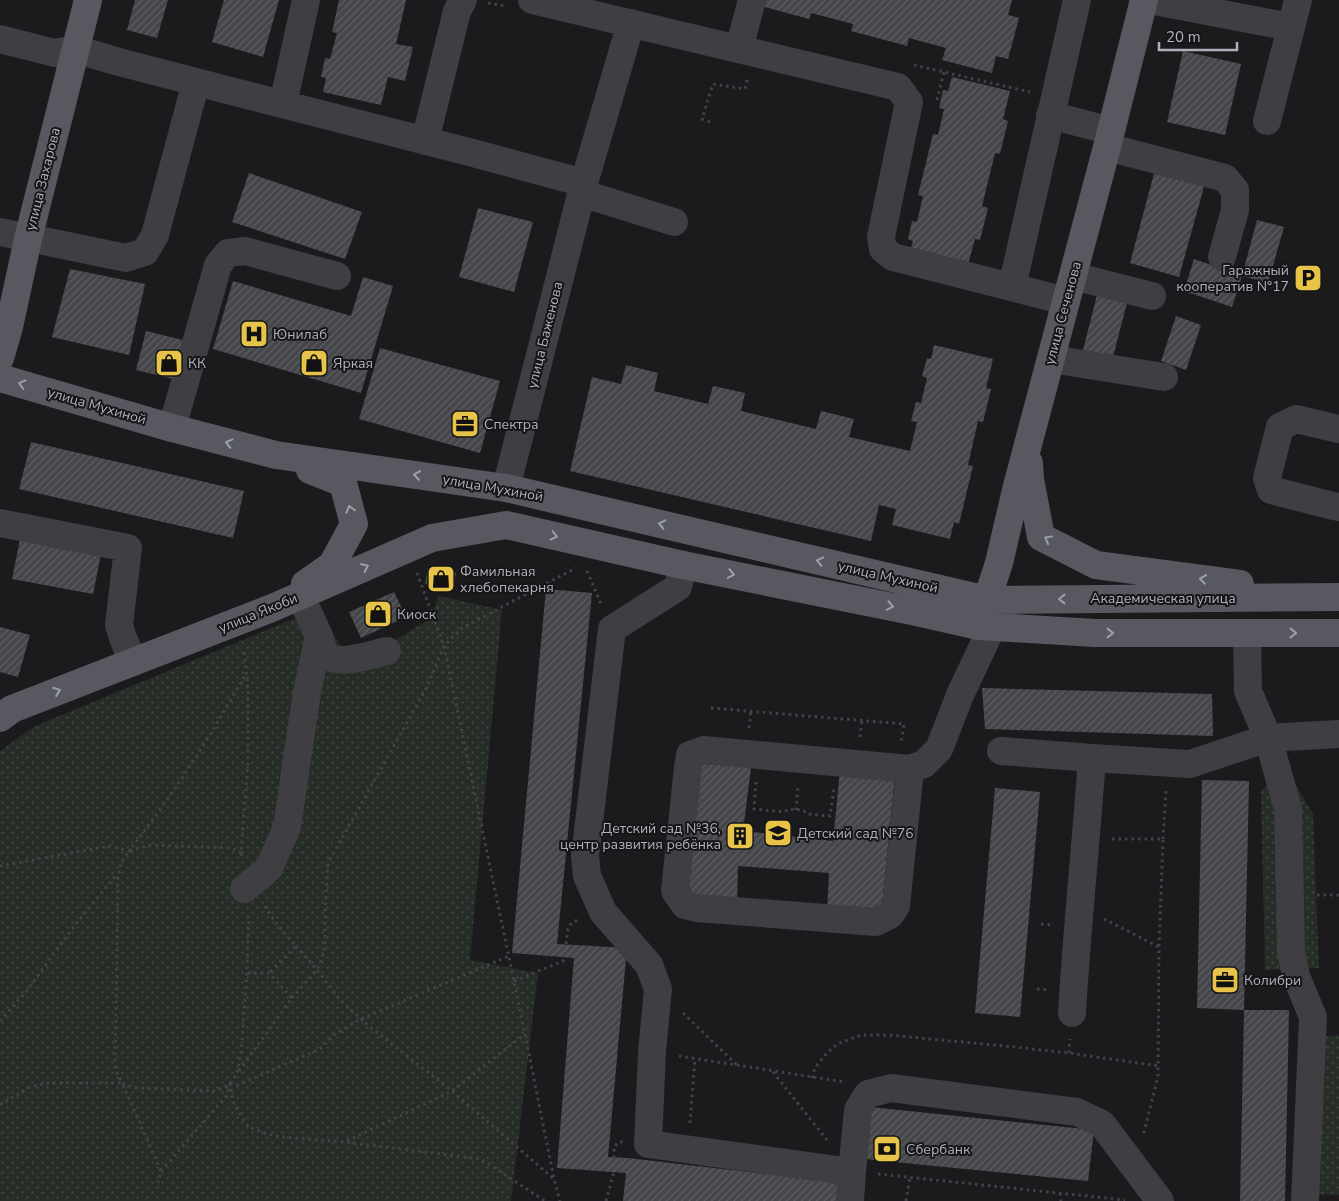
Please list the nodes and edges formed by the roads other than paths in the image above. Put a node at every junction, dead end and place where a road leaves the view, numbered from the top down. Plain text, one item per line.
1 (88, 0) edge
2 (306, 0) edge
3 (463, 0) edge
4 (532, 0) edge
5 (752, 0) edge
6 (1077, 0) edge
7 (1144, 0) edge
8 (1148, 0) edge
9 (1298, 0) edge
10 (631, 23) junction
11 (1291, 27) junction
12 (0, 39) edge
13 (75, 49) junction
14 (740, 49) junction
15 (196, 82) junction
16 (283, 104) junction
17 (1050, 116) junction
18 (1267, 121) dead end
19 (1109, 139) junction
20 (425, 141) junction
21 (583, 188) junction
22 (674, 222) dead end
23 (0, 232) edge
24 (28, 239) junction
25 (1222, 257) dead end
26 (338, 276) dead end
27 (1012, 287) junction
28 (1069, 289) junction
29 (1152, 296) dead end
30 (0, 358) edge
31 (1051, 359) junction
32 (1164, 377) dead end
33 (0, 378) edge
34 (172, 428) junction
35 (1339, 429) edge
36 (1027, 446) junction
37 (276, 455) junction
38 (506, 488) junction
39 (1339, 507) edge
40 (0, 523) edge
41 (506, 525) joint
42 (683, 564) junction
43 (300, 595) junction
44 (1339, 597) edge
45 (987, 600) junction
46 (272, 608) junction
47 (985, 627) junction
48 (1247, 633) junction
49 (1339, 633) edge
50 (319, 636) junction
51 (387, 651) dead end
52 (134, 662) junction
53 (4, 712) edge
54 (1339, 734) edge
55 (1268, 738) junction
56 (1001, 751) dead end
57 (1092, 758) junction
58 (904, 769) junction
59 (247, 887) road end
60 (1072, 1013) dead end
61 (852, 1172) junction
62 (850, 1201) edge
63 (1160, 1201) edge
64 (1305, 1201) edge

1 - 13 main road, улица Захарова
2 - 16 street
3 - 20 street
4 - 10 street
5 - 14 street
6 - 17 street
7 - 19 main road, улица Сеченова
8 - 11 street
9 - 11 street
10 - 14 street
10 - 21 street, улица Баженова
11 - 18 street
12 - 13 street
13 - 15 street
13 - 24 main road, улица Захарова
14 - 27 street
15 - 16 street
15 - 24 street
16 - 20 street
17 - 19 street
17 - 27 street
19 - 25 street
19 - 28 main road, улица Сеченова
20 - 21 street
21 - 22 street
21 - 38 street, улица Баженова
23 - 24 street
24 - 30 main road, улица Захарова
26 - 34 street
27 - 28 street
28 - 29 street
28 - 31 main road, улица Сеченова
31 - 32 street
31 - 36 main road, улица Сеченова
34 -> 33 main road, улица Мухиной
37 -> 34 main road, улица Мухиной
35 - 39 street
44 -> 36 main road
36 - 45 main road, улица Сеченова
38 -> 37 main road, улица Мухиной
46 -> 37 main road
45 -> 38 main road, улица Мухиной
40 - 52 street
41 -> 42 main road, улица Мухиной
43 -> 41 main road, улица Якоби
42 -> 47 main road, улица Мухиной
42 - 61 street
43 - 46 main road, улица Якоби
43 - 50 street
44 -> 45 main road, Академическая улица
45 - 47 main road, улица Сеченова
46 - 52 main road, улица Якоби
47 -> 48 main road, улица Мухиной
47 - 58 street
48 -> 49 main road, улица Мухиной
48 - 55 street
50 - 51 street
50 - 59 street
53 -> 52 main road, улица Якоби
54 - 55 street
55 - 57 street
55 - 64 street
56 - 57 street
57 - 60 street
58 - 58 street
61 - 62 street
61 - 63 street

